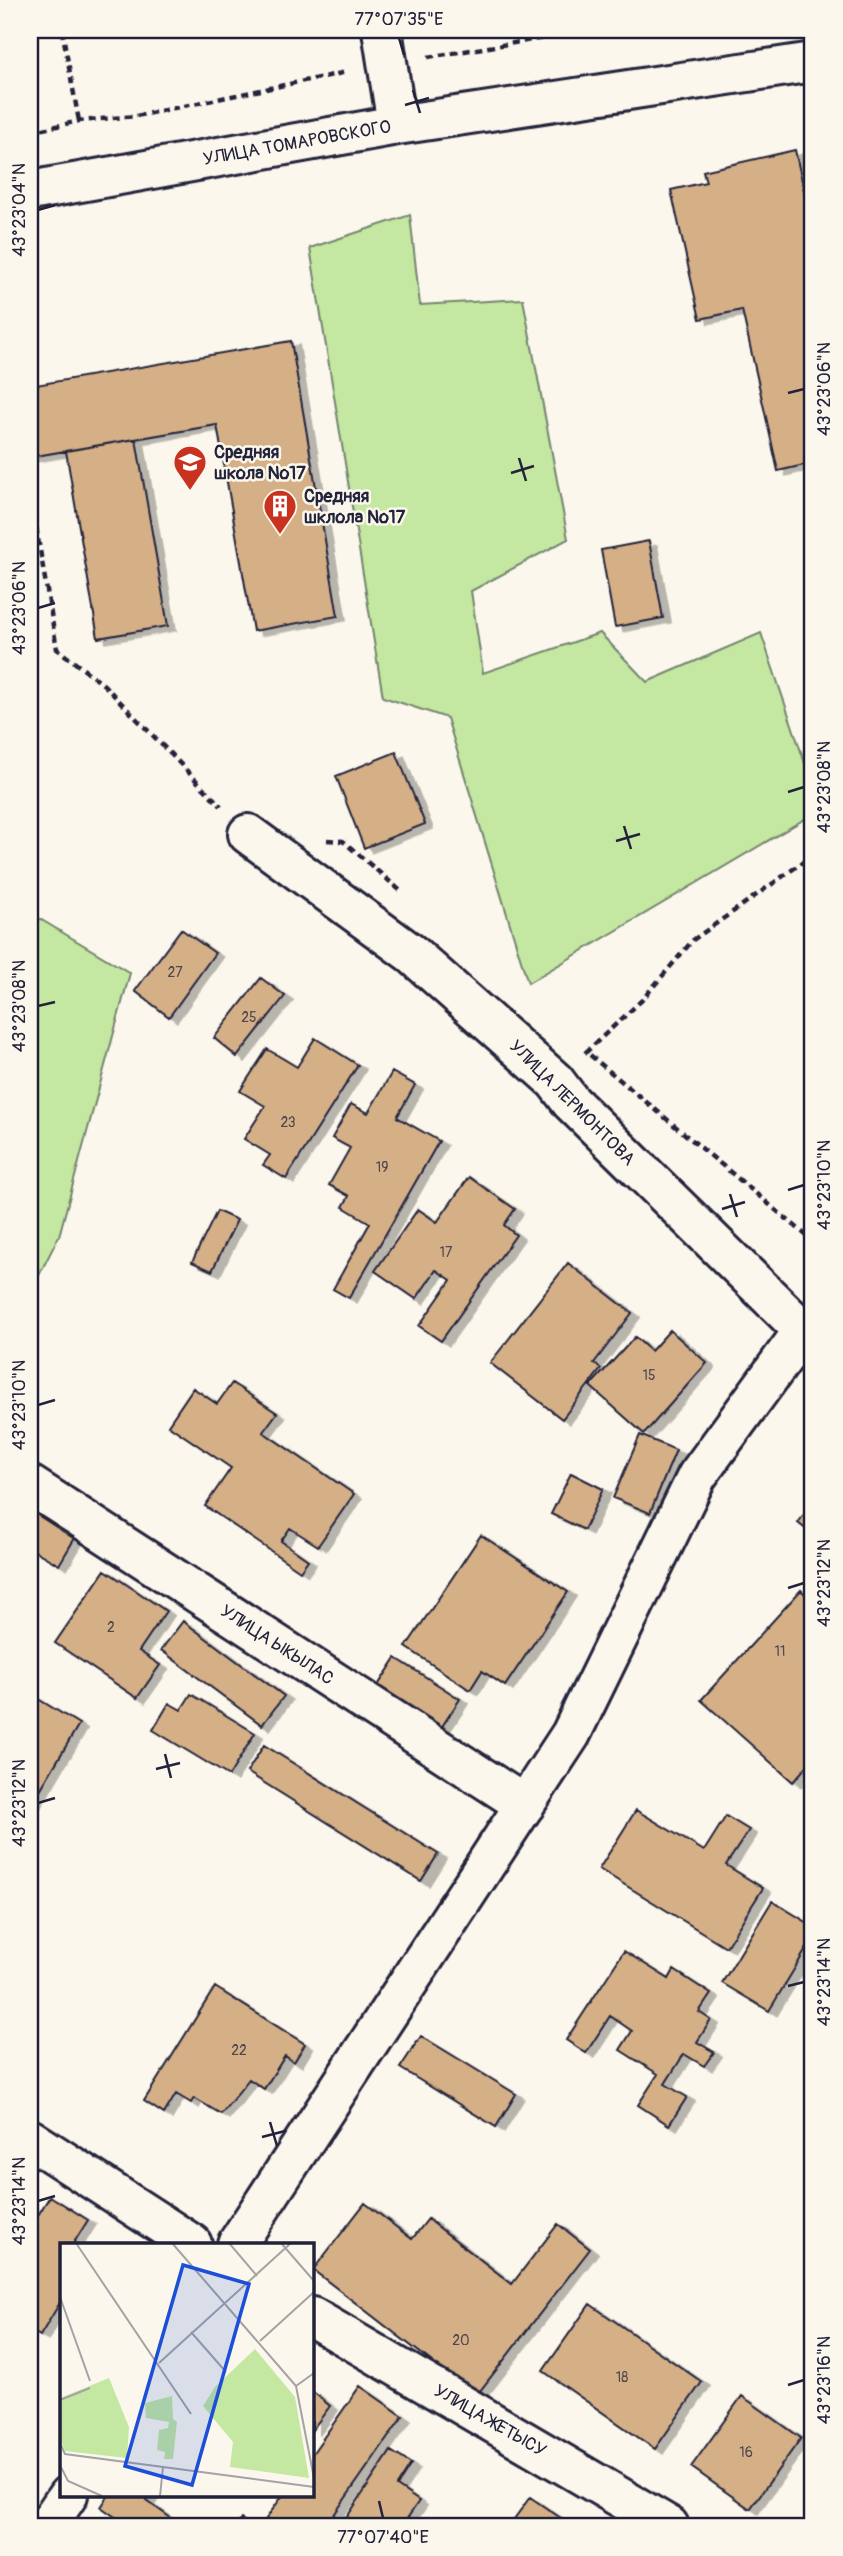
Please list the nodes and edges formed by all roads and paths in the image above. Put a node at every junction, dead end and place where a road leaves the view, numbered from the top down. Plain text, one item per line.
1 (62, 30) edge
2 (593, 30) edge
3 (384, 47) edge
4 (813, 62) edge
5 (79, 121) junction
6 (397, 125) junction
7 (30, 132) edge
8 (30, 191) edge
9 (30, 492) edge
10 (248, 834) joint
11 (813, 855) edge
12 (555, 1081) junction
13 (808, 1335) edge
14 (30, 1485) edge
15 (525, 1805) junction
16 (30, 2139) edge
17 (189, 2243) edge
18 (238, 2243) edge
19 (313, 2317) edge
20 (67, 2496) edge
21 (47, 2526) edge
22 (668, 2526) edge

1 - 5 path
2 - 3 path
3 - 5 path
3 - 6 street
4 - 6 street, УЛИЦА ТОМАРОВСКОГО
5 - 7 path
6 - 8 street, УЛИЦА ТОМАРОВСКОГО
9 - 10 path
10 - 12 street, УЛИЦА ЛЕРМОНТОВА
11 - 12 path
12 - 13 street, УЛИЦА ЛЕРМОНТОВА
13 - 15 street
14 - 15 street, УЛИЦА ЫКЫЛАС
15 - 18 street
16 - 17 street
19 - 22 street, УЛИЦА ЖЕТЫСУ
20 - 21 street

